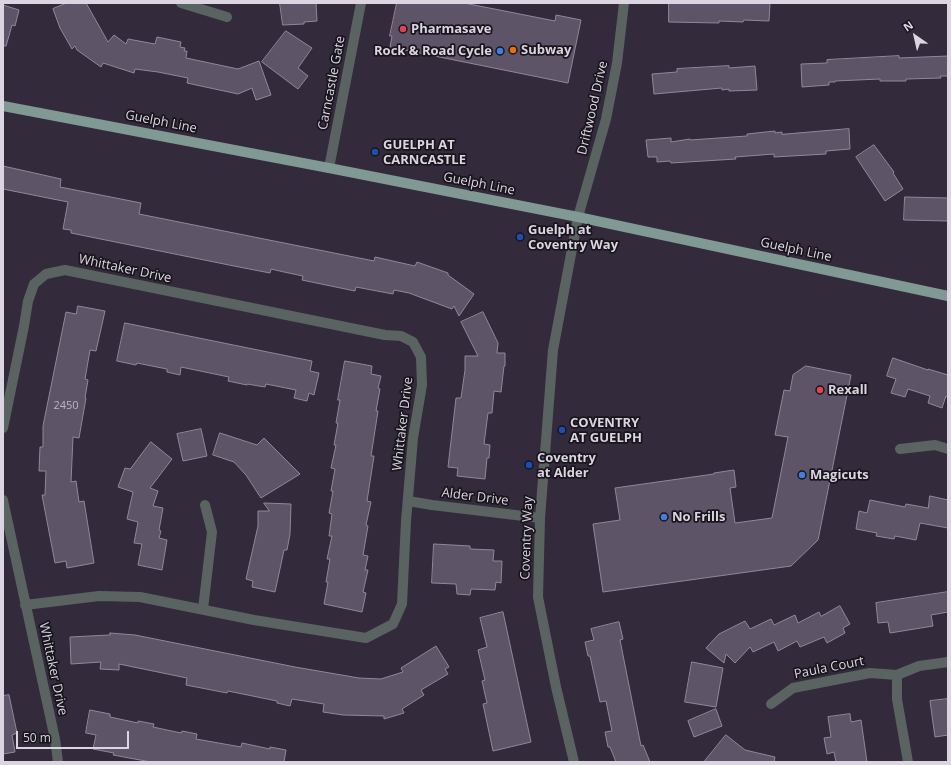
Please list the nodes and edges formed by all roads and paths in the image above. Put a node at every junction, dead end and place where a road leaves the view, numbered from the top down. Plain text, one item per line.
1 (181, 3) edge
2 (361, 3) edge
3 (624, 3) edge
4 (227, 17) dead end
5 (3, 106) edge
6 (329, 168) junction
7 (578, 217) junction
8 (948, 296) edge
9 (3, 428) edge
10 (900, 449) dead end
11 (948, 449) edge
12 (3, 500) edge
13 (408, 501) junction
14 (205, 505) dead end
15 (540, 518) junction
16 (26, 605) junction
17 (203, 609) junction
18 (948, 662) edge
19 (897, 675) junction
20 (771, 704) dead end
21 (58, 762) edge
22 (574, 762) edge
23 (908, 762) edge

1 - 4 street
2 - 6 street, Carncastle Gate
3 - 7 street, Driftwood Drive
5 - 6 main road, Guelph Line
6 - 7 main road, Guelph Line
7 - 8 main road, Guelph Line
7 - 15 street, Coventry Way
9 - 13 street, Whittaker Drive
10 - 11 street
12 - 16 street, Whittaker Drive
13 - 15 street, Alder Drive
13 - 17 street, Whittaker Drive
14 - 17 street
15 - 22 street, Coventry Way
16 - 17 street, Whittaker Drive
16 - 21 street, Whittaker Drive
18 - 19 street
19 - 20 street, Paula Court
19 - 23 street

